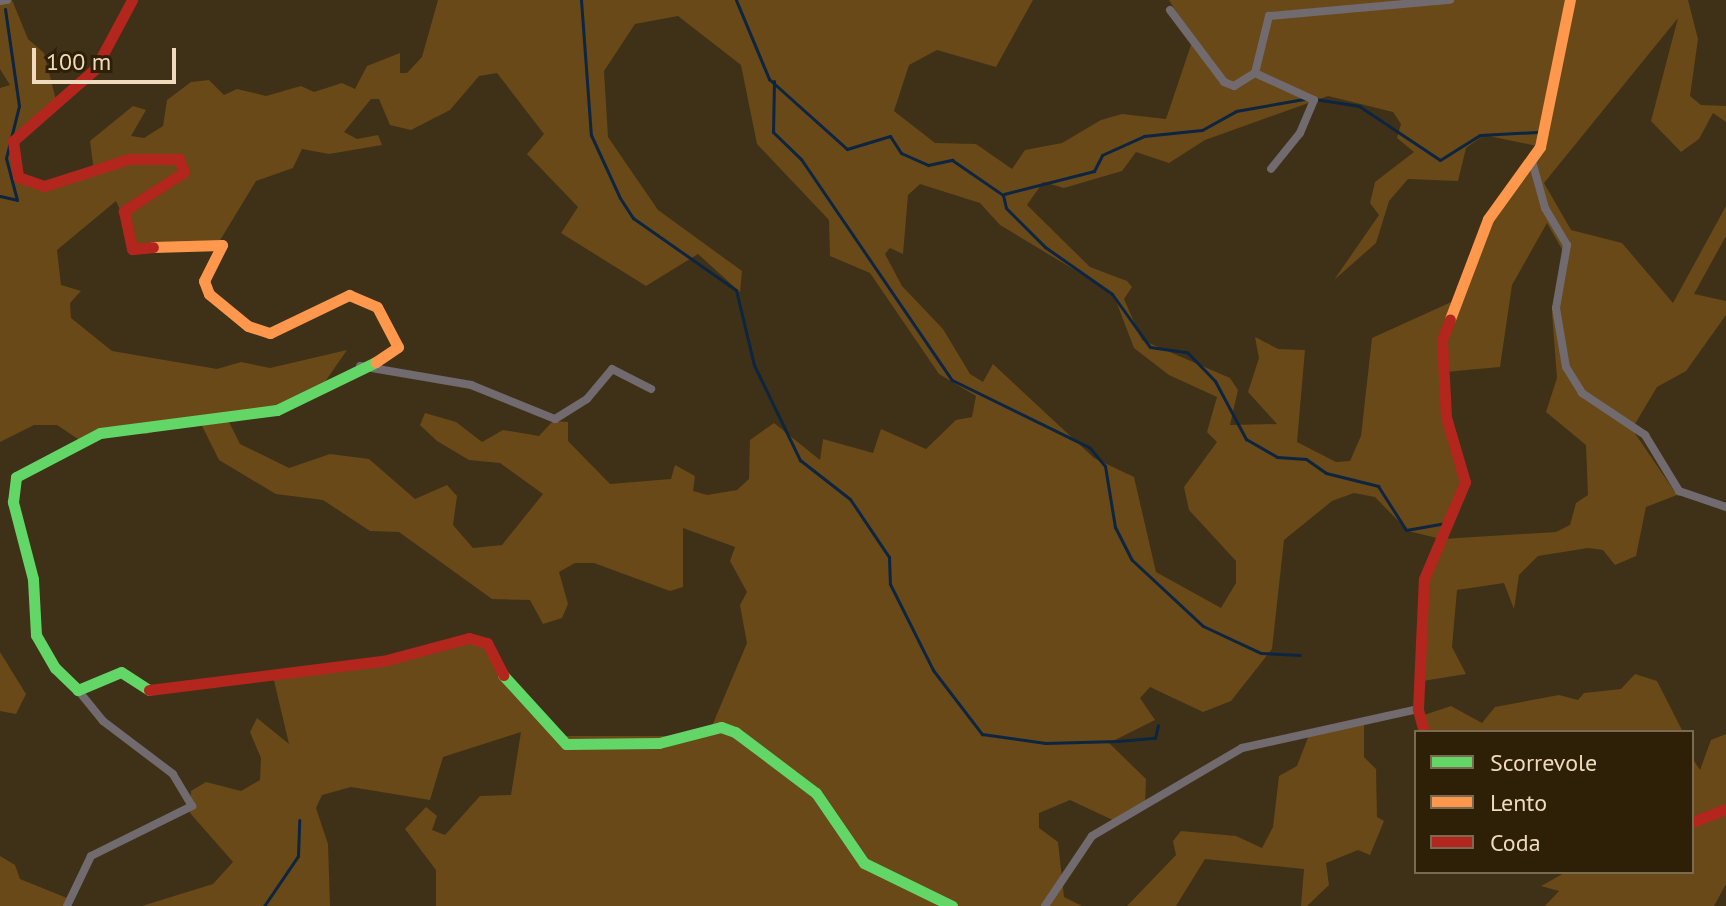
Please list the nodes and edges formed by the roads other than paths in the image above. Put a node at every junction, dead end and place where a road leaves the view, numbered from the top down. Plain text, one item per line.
1 (7, 0) edge
2 (132, 0) edge
3 (1450, 0) edge
4 (1570, 0) edge
5 (0, 1) edge
6 (1170, 10) dead end
7 (1255, 73) junction
8 (1532, 161) junction
9 (1271, 169) dead end
10 (360, 366) junction
11 (651, 389) dead end
12 (1726, 507) edge
13 (78, 690) junction
14 (1418, 709) junction
15 (1423, 730) edge
16 (1726, 809) edge
17 (1694, 821) edge
18 (67, 906) edge
19 (952, 906) edge
20 (1045, 906) edge

1 - 5 street
2 - 10 street
3 - 7 street
4 - 8 street
6 - 7 street
7 - 9 street
8 - 12 street
8 - 14 street
10 - 11 street
10 - 13 street
13 - 18 street
13 - 19 street
14 - 15 street
14 - 20 street
16 - 17 street

